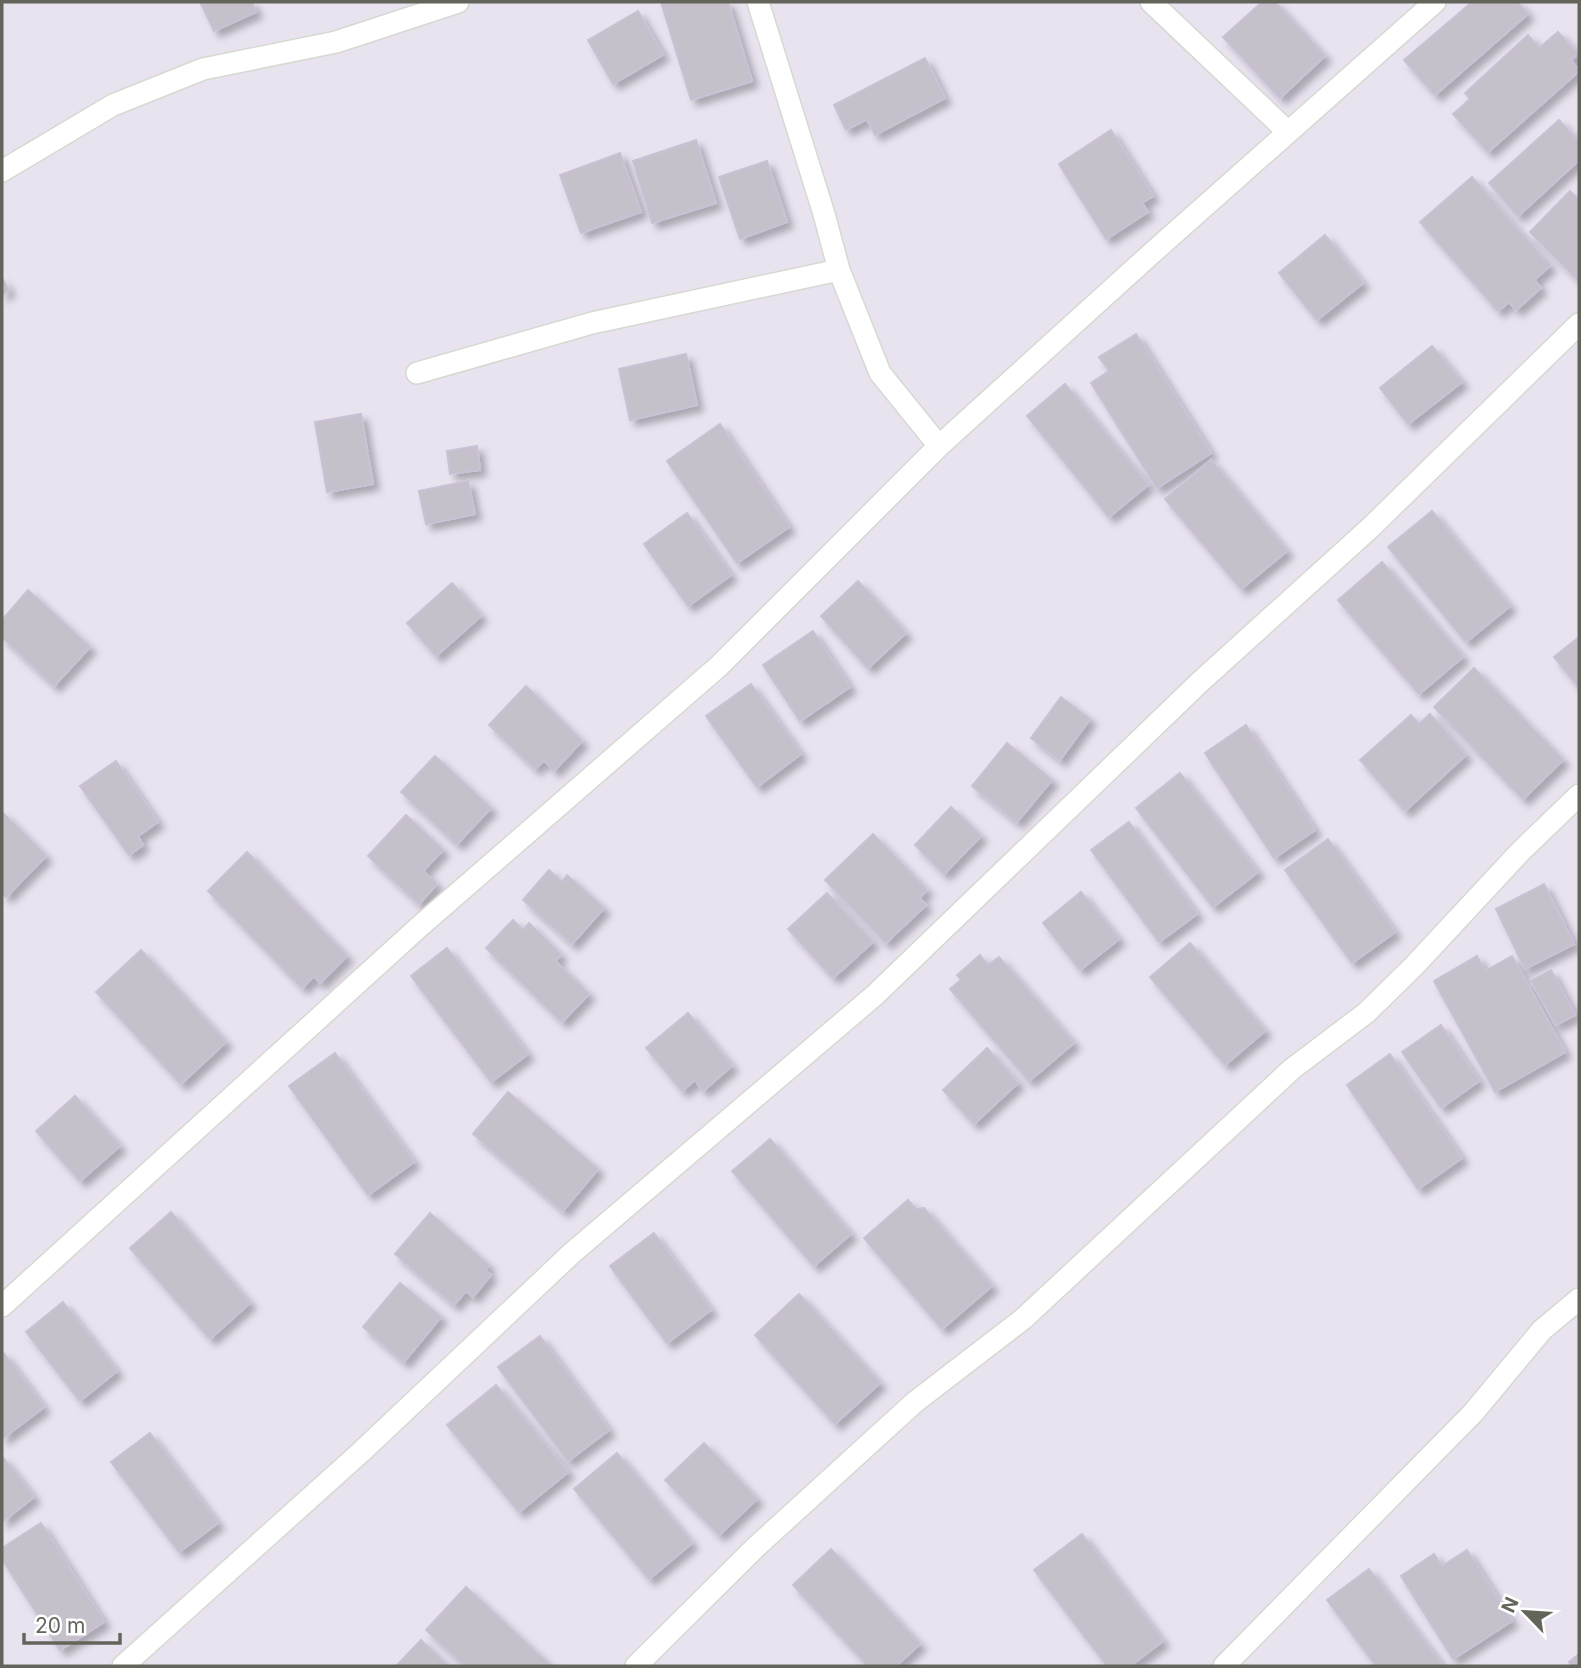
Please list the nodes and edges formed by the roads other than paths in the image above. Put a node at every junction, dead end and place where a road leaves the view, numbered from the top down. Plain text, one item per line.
1 (458, 2) edge
2 (758, 2) edge
3 (1151, 2) edge
4 (1435, 2) edge
5 (1289, 132) junction
6 (2, 172) edge
7 (839, 270) junction
8 (1579, 324) edge
9 (417, 373) dead end
10 (939, 446) junction
11 (1579, 795) edge
12 (1579, 1299) edge
13 (2, 1306) edge
14 (123, 1666) edge
15 (636, 1666) edge
16 (1224, 1666) edge

1 - 6 street
2 - 7 street
3 - 5 street
4 - 5 street
5 - 10 street
7 - 9 street
7 - 10 street
8 - 14 street
10 - 13 street
11 - 15 street
12 - 16 street

